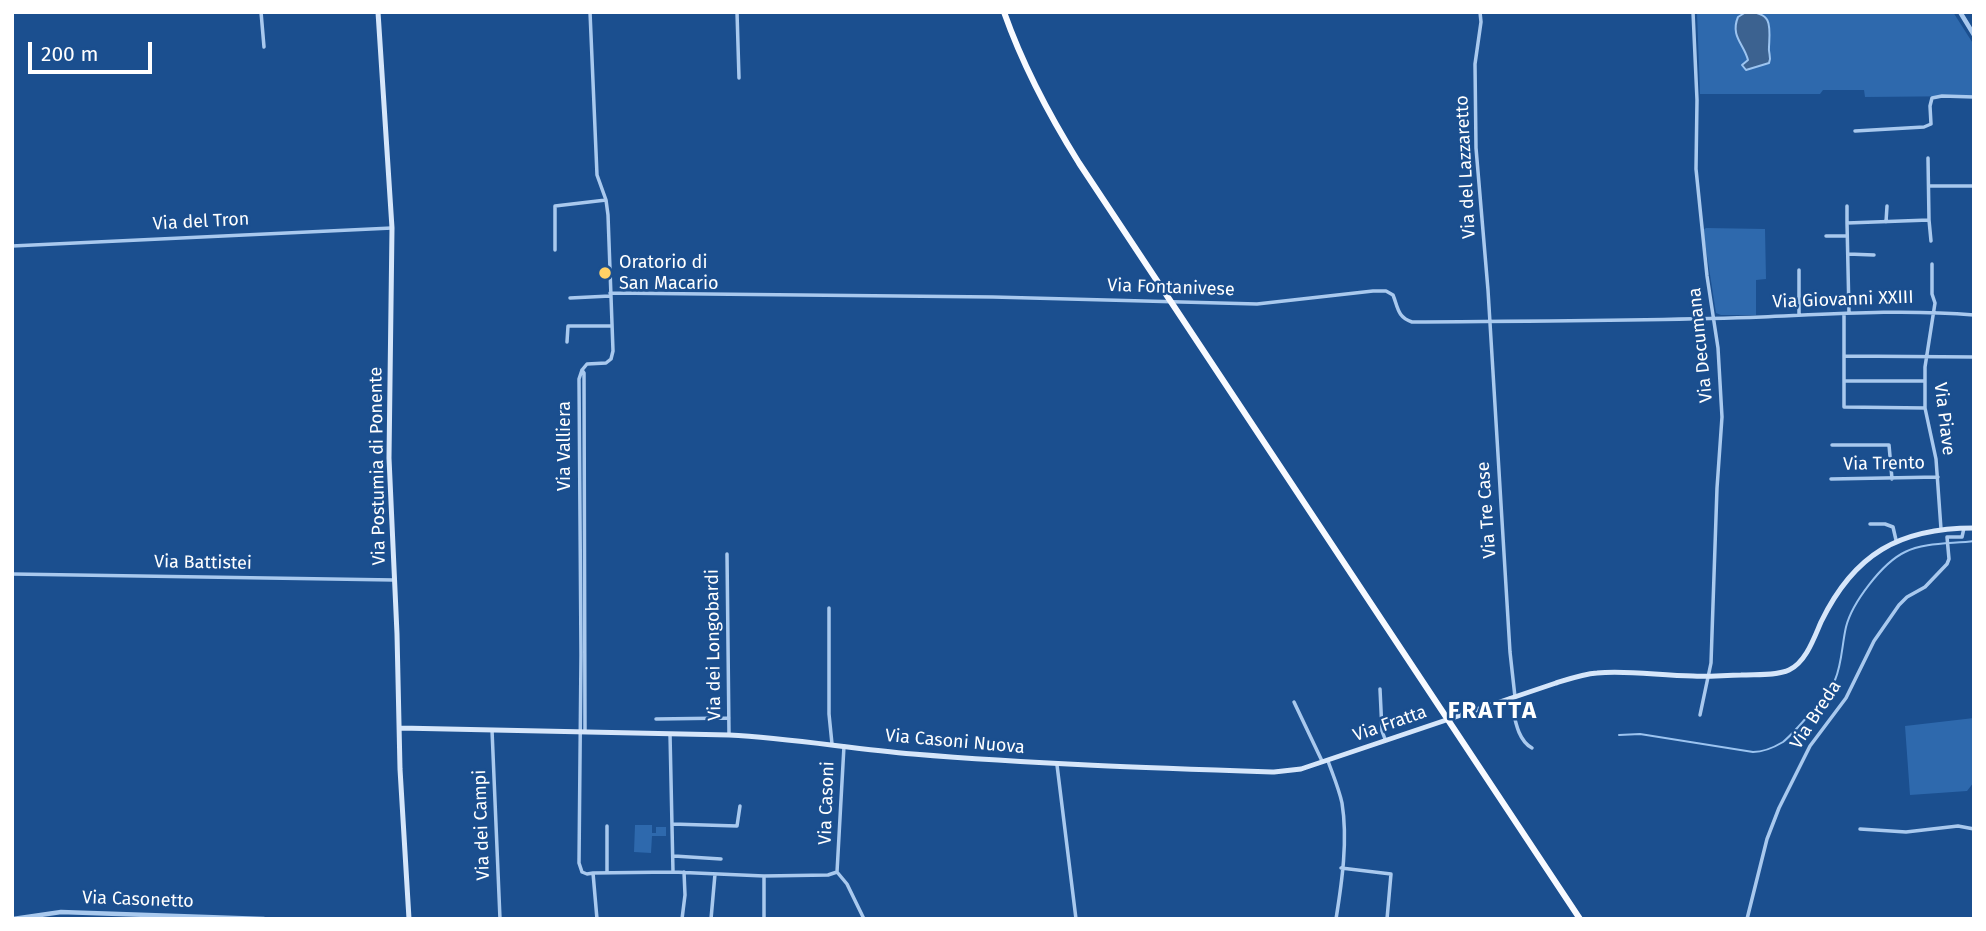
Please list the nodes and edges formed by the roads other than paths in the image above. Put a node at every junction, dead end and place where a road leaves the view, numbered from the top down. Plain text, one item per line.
1 (261, 12) edge
2 (378, 12) edge
3 (590, 12) edge
4 (737, 12) edge
5 (1004, 12) edge
6 (1480, 12) edge
7 (1693, 12) edge
8 (1960, 12) edge
9 (1974, 35) edge
10 (264, 47) dead end
11 (739, 78) dead end
12 (1974, 97) edge
13 (1855, 131) dead end
14 (1928, 158) dead end
15 (1928, 186) junction
16 (1974, 186) edge
17 (607, 200) junction
18 (1847, 206) dead end
19 (1887, 206) dead end
20 (1929, 220) junction
21 (1886, 222) junction
22 (1847, 223) junction
23 (392, 228) junction
24 (1826, 236) dead end
25 (1847, 236) junction
26 (1931, 241) dead end
27 (12, 246) edge
28 (555, 250) dead end
29 (1848, 253) junction
30 (1874, 255) dead end
31 (1931, 264) dead end
32 (1799, 270) dead end
33 (610, 295) junction
34 (570, 298) dead end
35 (1934, 312) junction
36 (1847, 313) junction
37 (1799, 314) junction
38 (1974, 315) edge
39 (1713, 317) junction
40 (1489, 321) junction
41 (612, 326) junction
42 (568, 342) dead end
43 (1844, 356) junction
44 (1926, 357) junction
45 (1974, 357) edge
46 (1844, 381) junction
47 (1924, 381) junction
48 (1925, 408) junction
49 (1832, 445) dead end
50 (1938, 477) junction
51 (1831, 479) dead end
52 (1892, 479) junction
53 (1870, 524) dead end
54 (1964, 528) junction
55 (1974, 528) edge
56 (1941, 529) junction
57 (1896, 540) junction
58 (727, 555) dead end
59 (12, 575) edge
60 (394, 580) junction
61 (829, 608) dead end
62 (1709, 676) junction
63 (1380, 689) dead end
64 (1513, 697) junction
65 (1294, 702) dead end
66 (1700, 715) dead end
67 (729, 718) junction
68 (656, 719) dead end
69 (400, 728) junction
70 (492, 730) junction
71 (583, 731) junction
72 (670, 734) junction
73 (729, 735) junction
74 (1385, 739) junction
75 (832, 744) junction
76 (844, 746) junction
77 (1532, 748) dead end
78 (1325, 762) junction
79 (1057, 763) junction
80 (1077, 764) joint
81 (740, 806) dead end
82 (672, 824) junction
83 (607, 827) dead end
84 (1860, 829) dead end
85 (1974, 829) edge
86 (674, 856) junction
87 (721, 859) dead end
88 (1341, 868) junction
89 (673, 872) junction
90 (684, 872) junction
91 (837, 872) junction
92 (593, 873) junction
93 (607, 873) junction
94 (715, 874) junction
95 (764, 876) junction
96 (61, 912) junction
97 (13, 919) edge
98 (61, 919) edge
99 (264, 919) edge
100 (410, 919) edge
101 (500, 919) edge
102 (597, 919) edge
103 (682, 919) edge
104 (711, 919) edge
105 (764, 919) edge
106 (864, 919) edge
107 (1076, 919) edge
108 (1336, 919) edge
109 (1387, 919) edge
110 (1580, 919) edge
111 (1747, 919) edge

1 - 10 street
2 - 23 main road, Via Postumia di Ponente
3 - 17 street
4 - 11 street
5 - 110 highway
6 - 40 street, Via del Lazzaretto
7 - 39 street, Via Decumana
8 - 9 street
12 - 13 street
14 - 15 street
15 - 16 street
15 - 20 street
17 - 28 street
17 - 33 street
18 - 22 street
19 - 21 street
20 - 21 street
20 - 26 street
21 - 22 street
22 - 25 street
23 - 27 street, Via del Tron
23 - 60 main road, Via Postumia di Ponente
24 - 25 street
25 - 29 street
29 - 30 street
29 - 36 street
31 - 35 street, Via Piave
32 - 37 street
33 - 34 street, Via Fontanivese
33 - 40 street, Via Fontanivese
33 - 41 street
35 - 36 street, Via Giovanni XXIII
35 - 38 street, Via Giovanni XXIII
35 - 44 street, Via Piave
36 - 37 street, Via Giovanni XXIII
36 - 43 street
37 - 39 street, Via Giovanni XXIII
39 - 40 street, Via Fontanivese
39 - 62 street, Via Decumana
40 - 64 street, Via Tre Case
41 - 42 street
41 - 71 street, Via Valliera
43 - 44 street
43 - 46 street
44 - 45 street
44 - 47 street, Via Piave
46 - 47 street
46 - 48 street
47 - 48 street, Via Piave
48 - 50 street, Via Piave
49 - 52 street
50 - 52 street, Via Trento
50 - 56 street, Via Piave
51 - 52 street, Via Trento
53 - 57 street
54 - 55 main road
54 - 56 main road
54 - 111 street, Via Breda
56 - 57 main road
57 - 62 main road, Via Fratta
58 - 67 street, Via dei Longobardi
59 - 60 street, Via Battistei
60 - 69 main road, Via Postumia di Ponente
61 - 75 street
62 - 64 main road, Via Fratta
62 - 66 street, Via Decumana
63 - 74 street
64 - 74 main road, Via Fratta
64 - 77 street, Via Tre Case
65 - 78 street
67 - 68 street
67 - 73 street, Via dei Longobardi
69 - 70 main road, Via Casoni Nuova
69 - 100 main road, Via Postumia di Ponente
70 - 71 main road, Via Casoni Nuova
70 - 101 street, Via dei Campi
71 - 72 main road, Via Casoni Nuova
71 - 92 street, Via Valliera
72 - 73 main road, Via Casoni Nuova
72 - 82 street
73 - 75 main road, Via Casoni Nuova
74 - 78 main road, Via Fratta
75 - 76 main road, Via Casoni Nuova
76 - 79 main road, Via Casoni Nuova
76 - 91 street, Via Casoni
78 - 80 main road, Via Fratta
78 - 88 street
79 - 80 main road, Via Casoni Nuova
79 - 107 street
81 - 82 street
82 - 86 street
83 - 93 street
84 - 85 street
86 - 87 street
86 - 89 street
88 - 108 street
88 - 109 street
89 - 90 street
89 - 93 street
90 - 94 street
90 - 103 street
91 - 95 street
91 - 106 street
92 - 93 street
92 - 102 street
94 - 95 street
94 - 104 street
95 - 105 street
96 - 97 street, Via Casonetto
96 - 98 street
96 - 99 street, Via Casonetto

